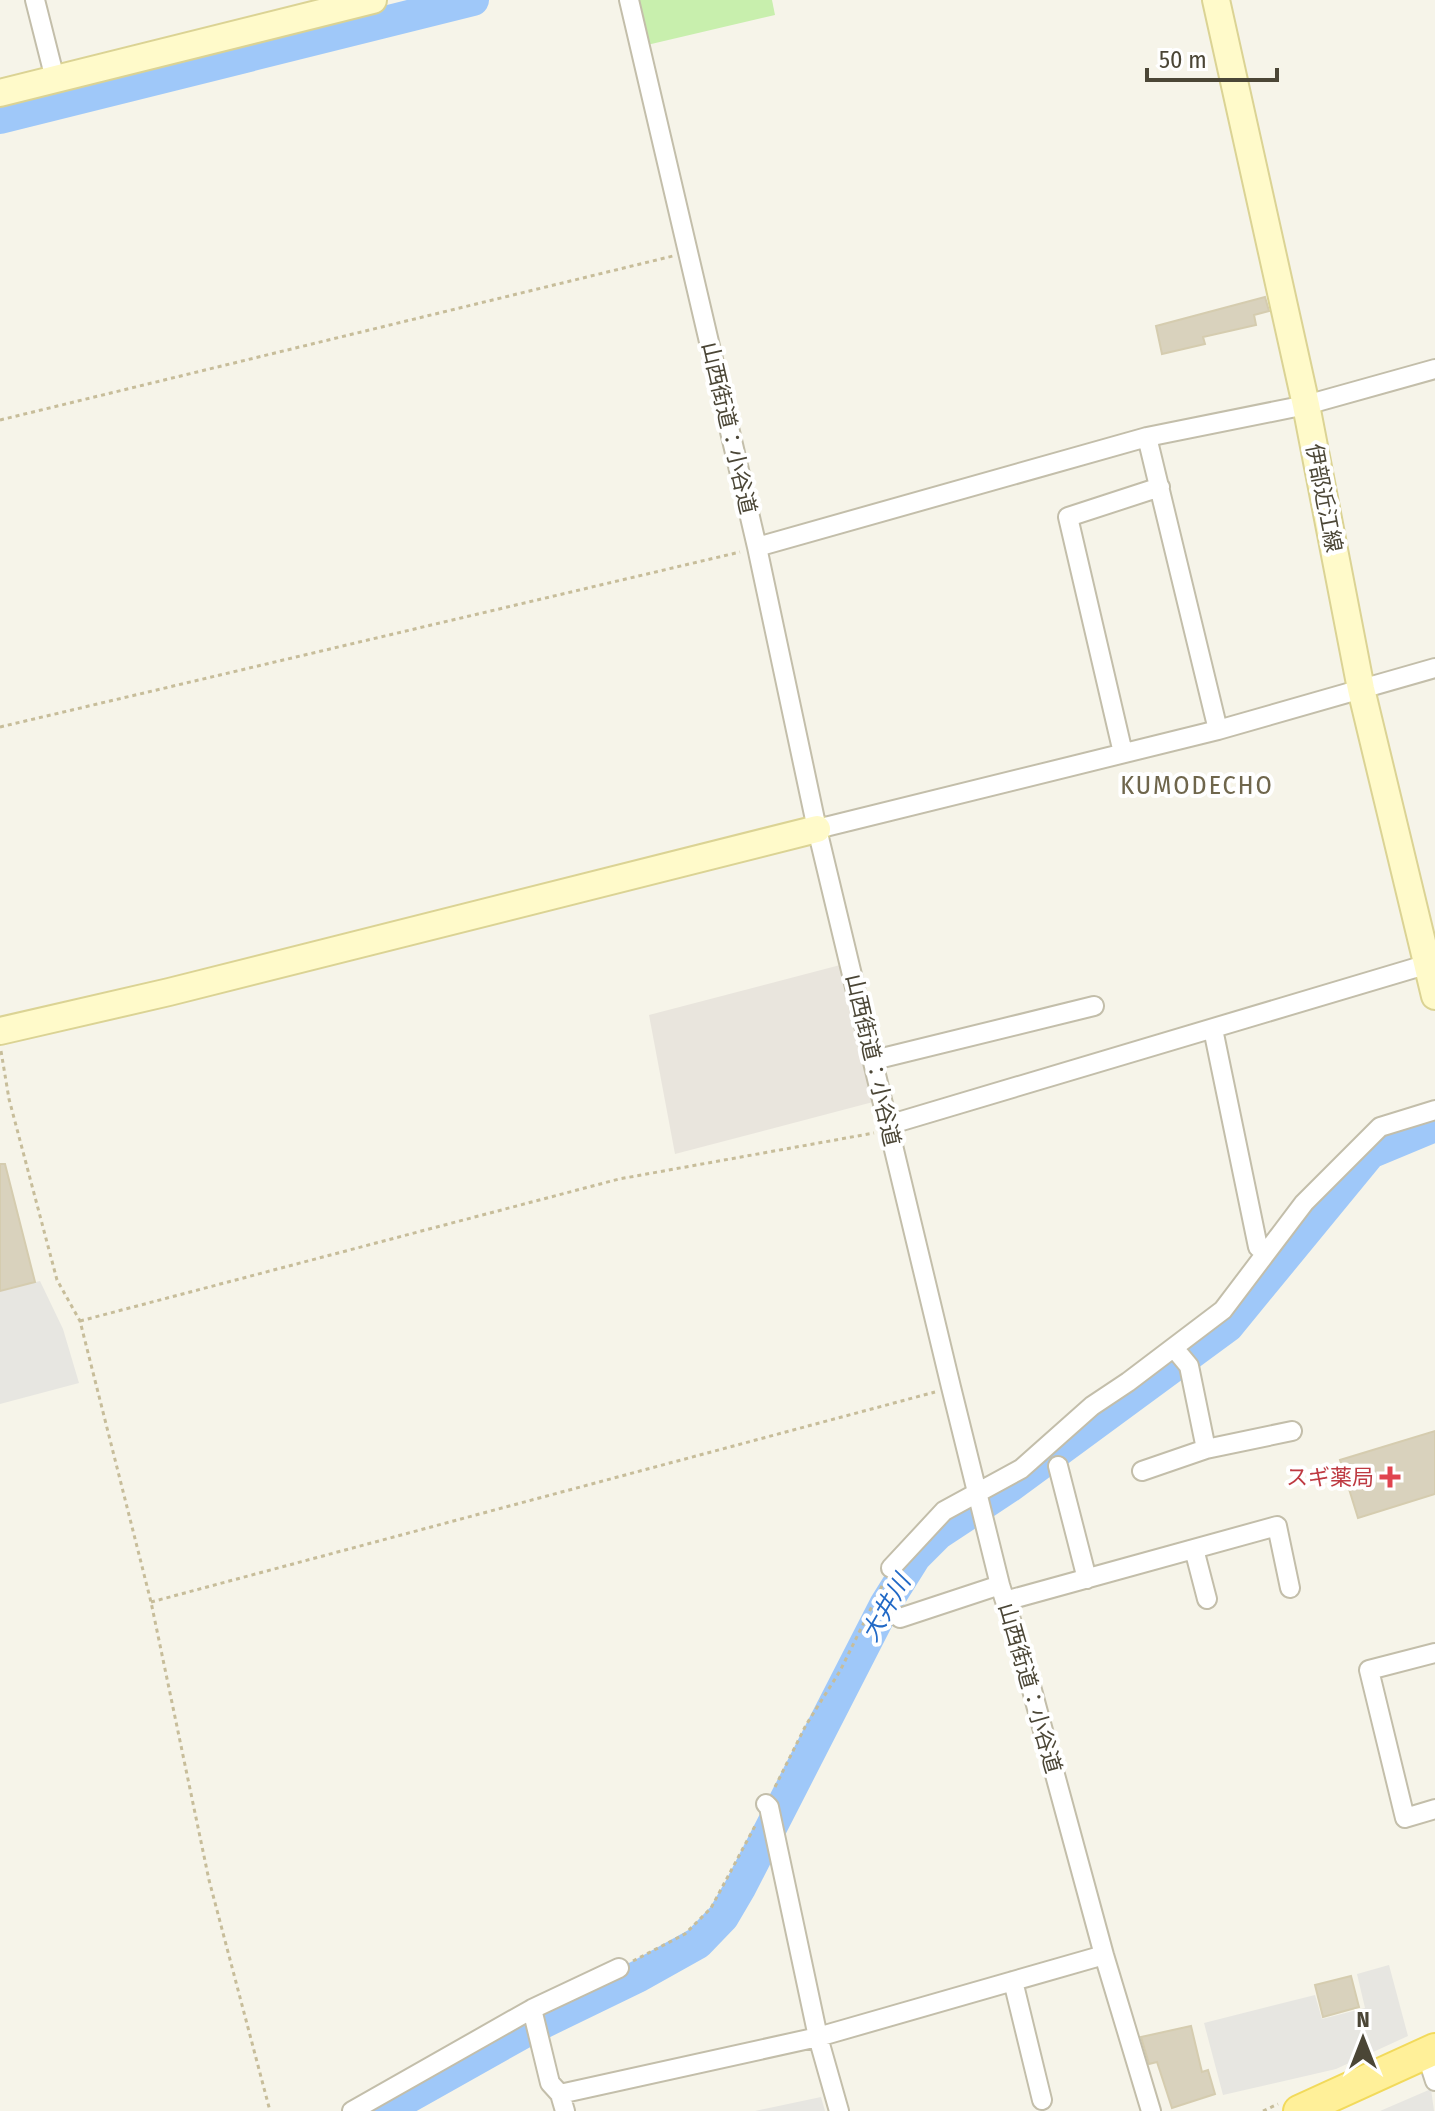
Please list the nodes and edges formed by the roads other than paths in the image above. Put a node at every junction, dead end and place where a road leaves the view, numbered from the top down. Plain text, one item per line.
1 (35, 0) edge
2 (373, 0) edge
3 (629, 0) edge
4 (1216, 0) edge
5 (55, 79) junction
6 (0, 93) edge
7 (1435, 369) edge
8 (1306, 405) junction
9 (1147, 437) junction
10 (1160, 487) junction
11 (757, 547) junction
12 (1435, 668) edge
13 (1361, 689) junction
14 (1218, 730) junction
15 (1123, 753) junction
16 (817, 829) junction
17 (1431, 963) edge
18 (1435, 996) edge
19 (1094, 1006) dead end
20 (1213, 1029) junction
21 (0, 1031) edge
22 (874, 1060) junction
23 (1435, 1110) edge
24 (889, 1128) junction
25 (1266, 1253) junction
26 (1174, 1348) junction
27 (1292, 1431) dead end
28 (1206, 1449) junction
29 (1058, 1466) dead end
30 (1142, 1471) dead end
31 (978, 1492) junction
32 (1194, 1549) junction
33 (891, 1568) road end
34 (1087, 1579) junction
35 (1290, 1588) dead end
36 (1002, 1593) junction
37 (1207, 1599) dead end
38 (900, 1618) dead end
39 (1435, 1653) edge
40 (766, 1804) road end
41 (1435, 1809) edge
42 (1104, 1955) junction
43 (619, 1968) road end
44 (1013, 1981) junction
45 (532, 2009) junction
46 (818, 2037) junction
47 (1433, 2064) edge
48 (1042, 2100) dead end
49 (563, 2102) edge
50 (352, 2111) edge
51 (839, 2111) edge
52 (1151, 2111) edge
53 (1299, 2111) edge
54 (1339, 2111) edge

1 - 5 street
2 - 5 street
3 - 11 street, 山西街道：小谷道
4 - 8 street, 伊部近江線
5 - 6 street
7 - 8 street
8 - 9 street
8 - 13 street, 伊部近江線
9 - 10 street
9 - 11 street
10 - 14 street
10 - 15 street
11 - 16 street, 山西街道：小谷道
12 - 13 street
13 - 14 street
13 - 17 street, 伊部近江線
14 - 15 street
15 - 16 street
16 - 21 street
16 - 22 street, 山西街道：小谷道
17 - 18 street, 伊部近江線
17 - 20 street
19 - 22 street
20 - 24 street
20 - 25 street
22 - 24 street, 山西街道：小谷道
23 - 25 street
24 - 31 street, 山西街道：小谷道
25 - 26 street
26 - 28 street
26 - 31 street
27 - 28 street
28 - 30 street
29 - 34 street
31 - 33 street
31 - 36 street, 山西街道：小谷道
32 - 34 street
32 - 35 street
32 - 37 street
34 - 36 street
36 - 38 street
36 - 42 street, 山西街道：小谷道
39 - 41 street
40 - 46 street
42 - 44 street
42 - 52 street, 山西街道：小谷道
43 - 45 street
44 - 46 street
44 - 48 street
45 - 49 street
45 - 50 street
46 - 49 street
46 - 51 street
47 - 53 main road
47 - 54 main road

